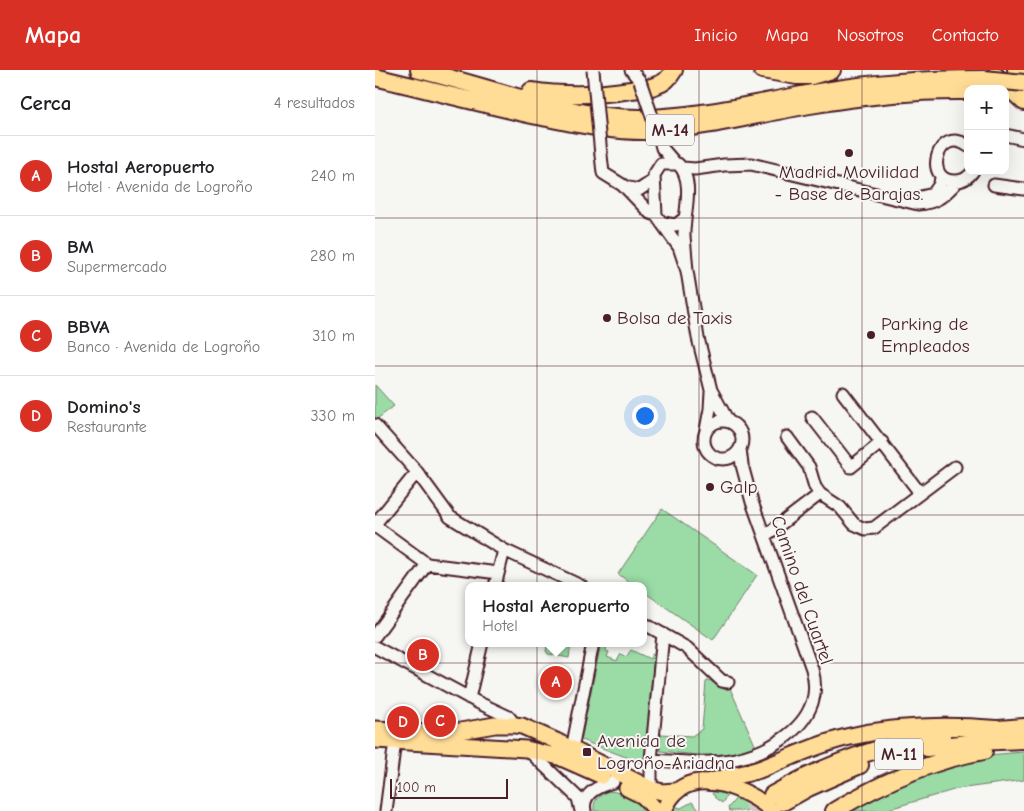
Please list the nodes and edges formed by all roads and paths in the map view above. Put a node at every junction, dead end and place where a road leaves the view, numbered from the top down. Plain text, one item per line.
1 (419, 70) edge
2 (593, 70) edge
3 (631, 70) edge
4 (674, 70) edge
5 (684, 70) edge
6 (762, 70) edge
7 (832, 70) edge
8 (1016, 70) edge
9 (987, 75) edge
10 (375, 77) edge
11 (1024, 78) edge
12 (464, 81) junction
13 (1024, 83) edge
14 (964, 91) edge
15 (1009, 92) edge
16 (603, 93) junction
17 (1024, 94) edge
18 (1024, 102) edge
19 (964, 142) edge
20 (661, 144) junction
21 (661, 164) junction
22 (679, 166) junction
23 (710, 167) junction
24 (969, 175) edge
25 (941, 176) junction
26 (654, 180) junction
27 (959, 182) junction
28 (994, 185) dead end
29 (624, 186) junction
30 (687, 186) junction
31 (1024, 189) edge
32 (884, 195) junction
33 (685, 218) junction
34 (658, 219) junction
35 (687, 271) junction
36 (711, 390) junction
37 (843, 393) dead end
38 (812, 417) dead end
39 (728, 421) junction
40 (375, 425) edge
41 (707, 430) junction
42 (787, 437) dead end
43 (882, 442) junction
44 (740, 449) junction
45 (722, 459) junction
46 (955, 466) dead end
47 (417, 472) junction
48 (748, 487) junction
49 (818, 491) junction
50 (920, 493) junction
51 (375, 525) edge
52 (764, 532) junction
53 (504, 550) junction
54 (427, 564) junction
55 (498, 573) junction
56 (496, 582) edge
57 (572, 582) edge
58 (647, 625) edge
59 (663, 634) junction
60 (375, 636) edge
61 (375, 647) edge
62 (481, 647) edge
63 (592, 647) edge
64 (728, 682) dead end
65 (469, 698) junction
66 (515, 725) junction
67 (491, 726) junction
68 (1024, 727) edge
69 (375, 729) edge
70 (996, 729) junction
71 (375, 740) edge
72 (1024, 740) edge
73 (395, 741) junction
74 (484, 745) junction
75 (1024, 746) edge
76 (511, 747) junction
77 (526, 749) junction
78 (572, 749) junction
79 (651, 760) junction
80 (613, 782) junction
81 (710, 782) junction
82 (651, 789) junction
83 (675, 791) junction
84 (776, 803) edge
85 (386, 811) edge
86 (581, 811) edge
87 (585, 811) edge
88 (657, 811) edge
89 (664, 811) edge
90 (834, 811) edge

1 - 12 highway, M-14
2 - 29 street, bridge
3 - 20 street, bridge
4 - 16 highway
5 - 16 highway
6 - 7 highway
8 - 11 highway
9 - 12 highway, M-14
9 - 13 highway, M-14, bridge
9 - 18 highway
10 - 14 highway, M-14
12 - 16 highway
15 - 17 highway
19 - 25 street
20 - 21 street
20 - 22 street
21 - 22 street
21 - 26 street
22 - 23 street
22 - 30 street
23 - 30 street
23 - 32 street
24 - 27 street
25 - 27 street
25 - 32 street
26 - 29 street
26 - 34 street
27 - 32 street
28 - 31 street
29 - 34 street
30 - 33 street
33 - 34 street
33 - 35 street
34 - 35 street
35 - 36 street
36 - 39 street
36 - 41 street
37 - 43 street
38 - 43 street
39 - 41 street
39 - 44 street
40 - 47 street
41 - 45 street
42 - 49 street
43 - 50 street
44 - 45 street
44 - 48 street, Camino del Cuartel
45 - 48 street, Camino del Cuartel
46 - 50 street
47 - 51 street
47 - 53 street
48 - 52 street, Camino del Cuartel
49 - 50 street
49 - 52 street
51 - 54 street
52 - 79 street, Camino del Cuartel
53 - 55 street
53 - 57 street
54 - 55 street
54 - 60 street
55 - 56 street
58 - 59 street
59 - 64 street
59 - 79 street
61 - 65 street
62 - 65 street
63 - 78 street
65 - 66 street
66 - 67 main road
66 - 76 main road
66 - 78 main road
67 - 69 main road
67 - 74 main road
68 - 70 highway, M-11
70 - 81 highway
70 - 84 highway, M-11
71 - 73 main road
72 - 84 highway, M-11
73 - 74 main road
73 - 85 street
74 - 76 main road
75 - 90 highway
76 - 77 main road
77 - 80 main road
77 - 86 street
78 - 82 main road
79 - 82 street
80 - 87 street
80 - 88 main road
81 - 83 main road
81 - 84 main road
82 - 83 main road
83 - 89 main road

